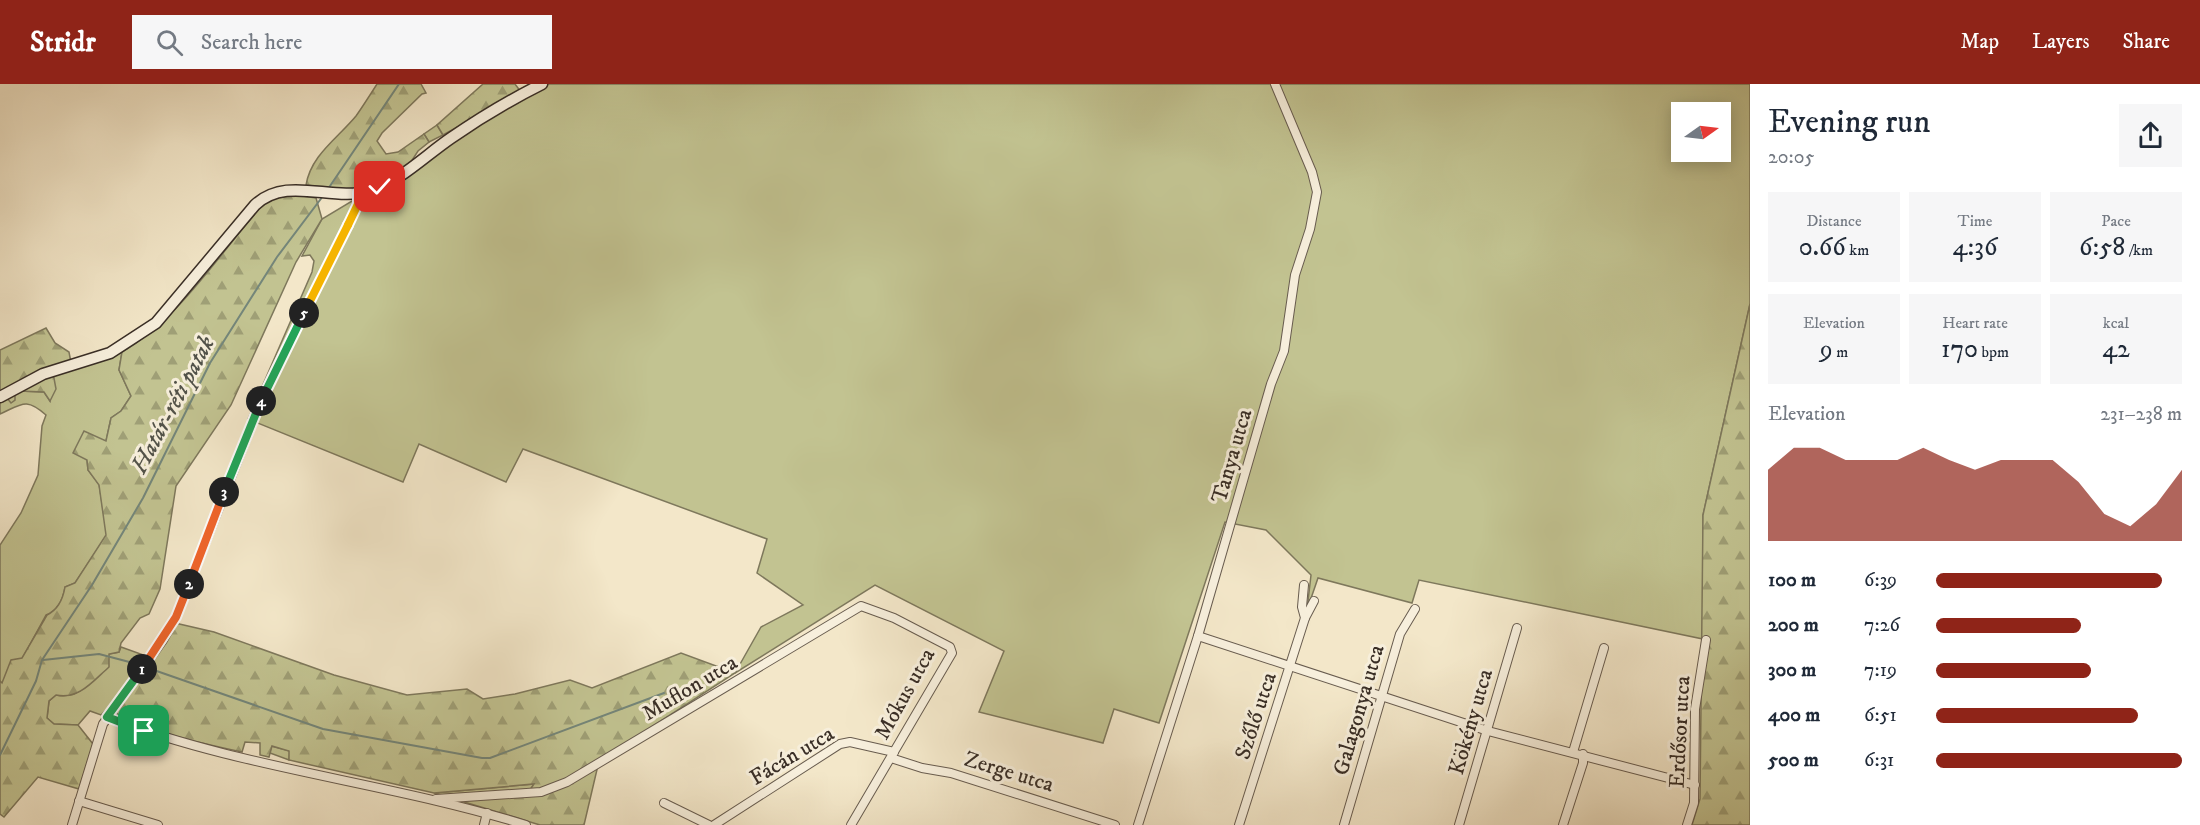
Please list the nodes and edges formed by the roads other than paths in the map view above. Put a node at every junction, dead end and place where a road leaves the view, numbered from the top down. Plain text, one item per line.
1 (542, 84) edge
2 (1275, 84) edge
3 (358, 193) junction
4 (0, 397) edge
5 (1304, 585) dead end
6 (1314, 601) dead end
7 (1415, 609) dead end
8 (1305, 618) junction
9 (1517, 628) dead end
10 (1198, 636) junction
11 (1706, 640) dead end
12 (950, 647) joint
13 (1604, 648) dead end
14 (1291, 666) junction
15 (1383, 696) junction
16 (107, 717) junction
17 (1488, 731) junction
18 (1573, 752) junction
19 (1583, 754) junction
20 (892, 755) junction
21 (1695, 785) junction
22 (436, 799) junction
23 (80, 801) junction
24 (664, 803) dead end
25 (488, 813) junction
26 (72, 825) edge
27 (158, 825) edge
28 (484, 825) edge
29 (526, 825) edge
30 (710, 825) edge
31 (714, 825) edge
32 (851, 825) edge
33 (1115, 825) edge
34 (1138, 825) edge
35 (1239, 825) edge
36 (1344, 825) edge
37 (1459, 825) edge
38 (1563, 825) edge
39 (1687, 825) edge

1 - 3 street
2 - 10 street, Tanya utca
3 - 4 street
3 - 16 street
5 - 8 street, Szőlő utca
6 - 8 street, Szőlő utca
7 - 15 street, Galagonya utca
8 - 14 street, Szőlő utca
9 - 17 street, Kökény utca
10 - 14 street
10 - 34 street, Tanya utca
11 - 21 street, Erdősor utca
12 - 20 street, Mókus utca
12 - 22 street, Muflon utca
13 - 18 street
14 - 15 street
14 - 35 street, Szőlő utca
15 - 17 street
15 - 36 street, Galagonya utca
16 - 22 street, Muflon utca
16 - 23 street
17 - 18 street
17 - 37 street, Kökény utca
18 - 19 street
19 - 21 street
19 - 38 street
20 - 31 street, Fácán utca
20 - 32 street, Mókus utca
20 - 33 street, Zerge utca
21 - 39 street, Erdősor utca
22 - 25 street, Muflon utca
23 - 26 street
23 - 27 street
24 - 30 street
25 - 28 street
25 - 29 street, Muflon utca

